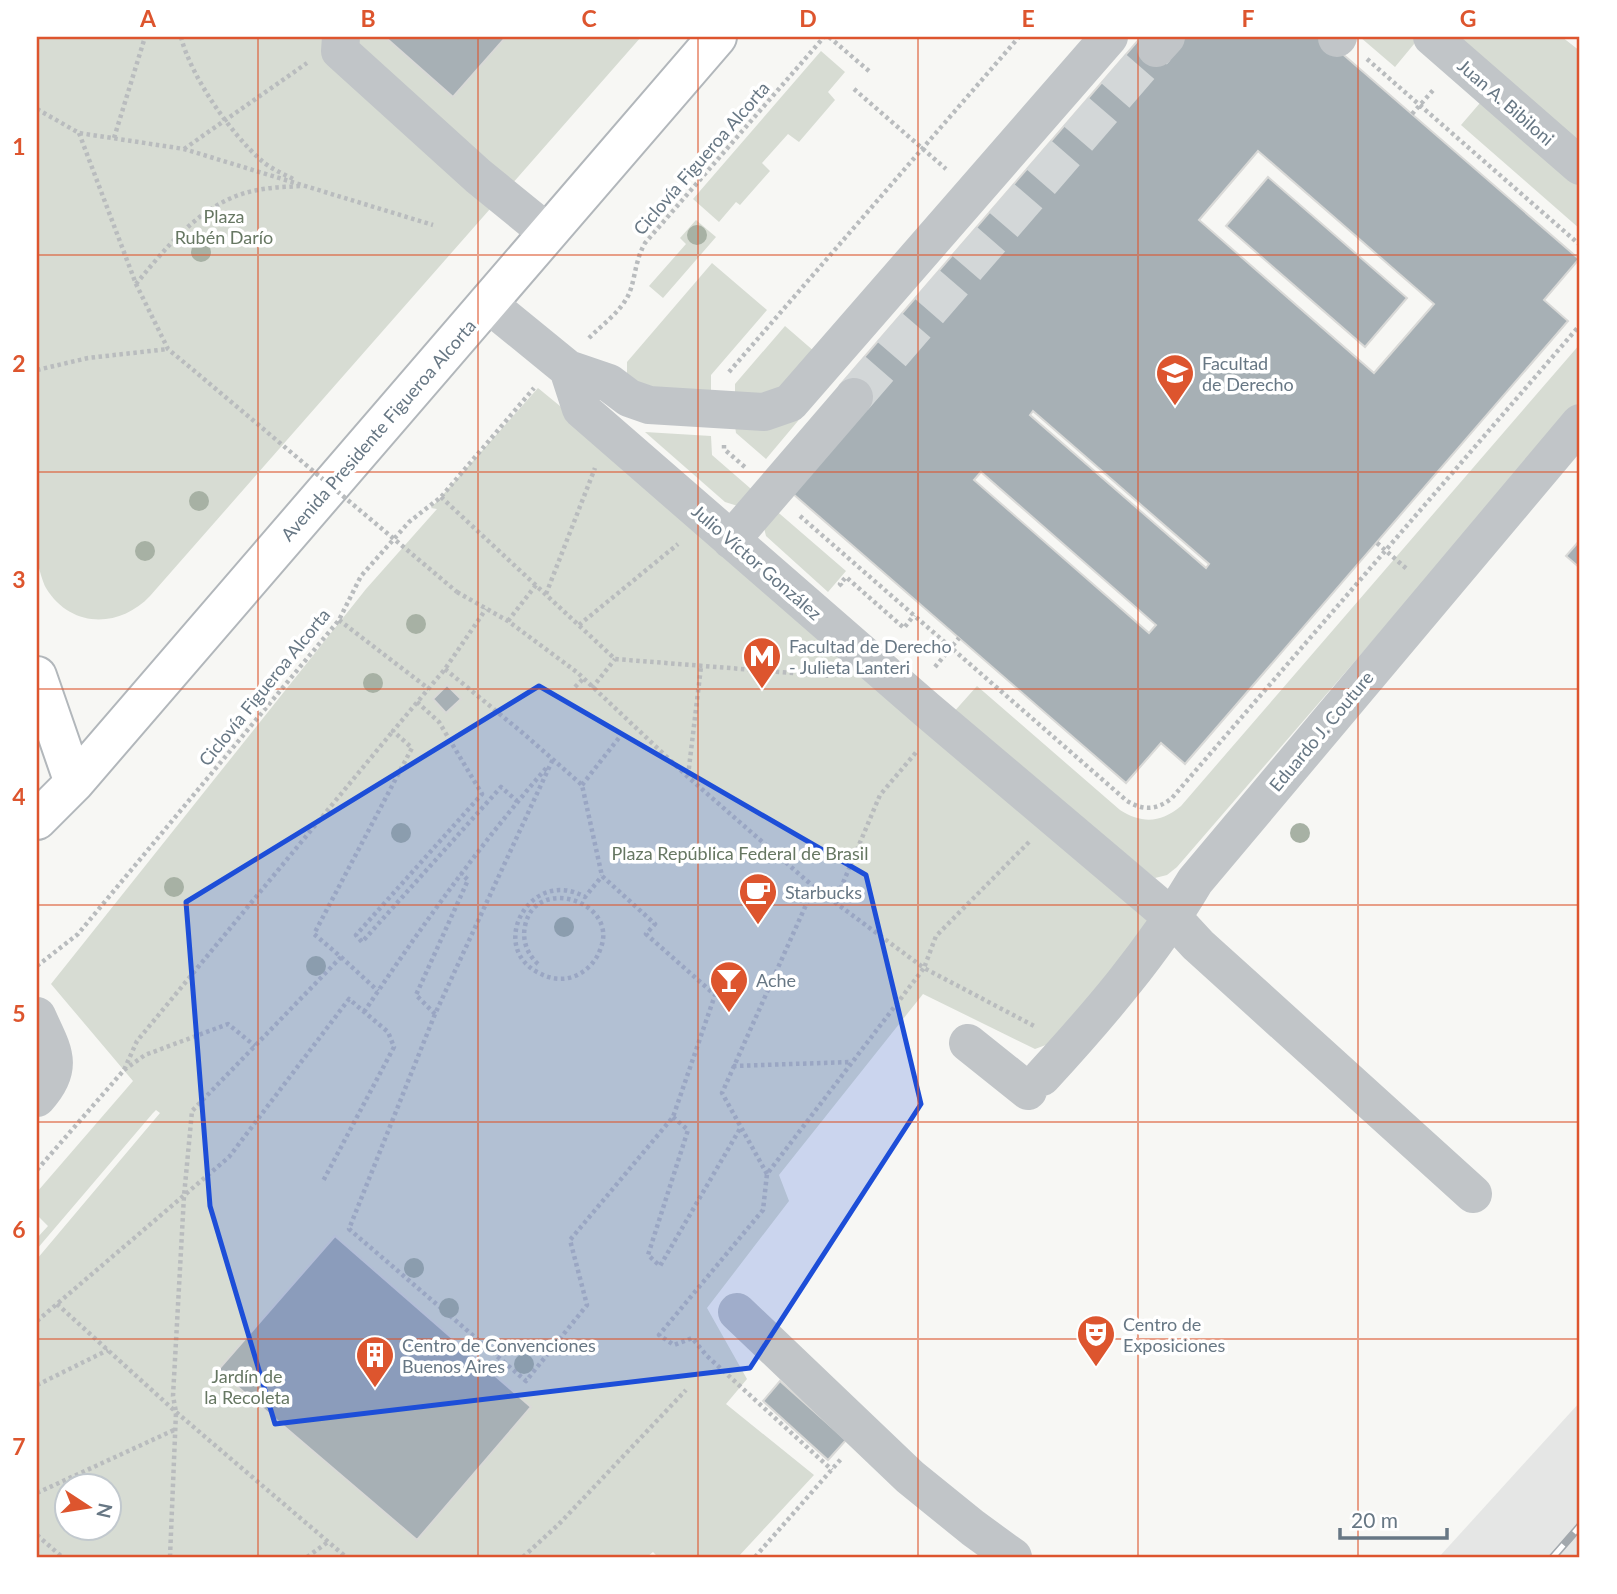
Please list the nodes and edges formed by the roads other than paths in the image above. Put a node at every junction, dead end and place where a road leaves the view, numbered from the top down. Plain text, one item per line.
1 (717, 37) edge
2 (1109, 37) edge
3 (1432, 37) edge
4 (340, 38) edge
5 (1580, 166) edge
6 (548, 233) junction
7 (488, 303) junction
8 (565, 366) junction
9 (854, 397) tunnel mouth
10 (1580, 423) edge
11 (731, 540) junction
12 (37, 676) edge
13 (74, 783) junction
14 (37, 820) edge
15 (1173, 918) junction
16 (37, 1016) edge
17 (968, 1043) dead end
18 (37, 1098) edge
19 (1474, 1194) dead end
20 (737, 1312) dead end
21 (1013, 1557) edge

1 - 6 main road, Avenida Presidente Figueroa Alcorta
2 - 8 street
3 - 5 street, Juan A. Bibiloni
4 - 6 street
6 - 7 main road, Avenida Presidente Figueroa Alcorta
7 - 8 street
7 - 13 main road, Avenida Presidente Figueroa Alcorta
8 - 11 street, Julio Víctor González
9 - 11 street
10 - 15 street, Eduardo J. Couture
11 - 15 street, Julio Víctor González
12 - 13 main road
13 - 14 main road, Avenida Presidente Figueroa Alcorta
15 - 17 street, Eduardo J. Couture
15 - 19 street, Julio Víctor González
16 - 18 street
20 - 21 street

